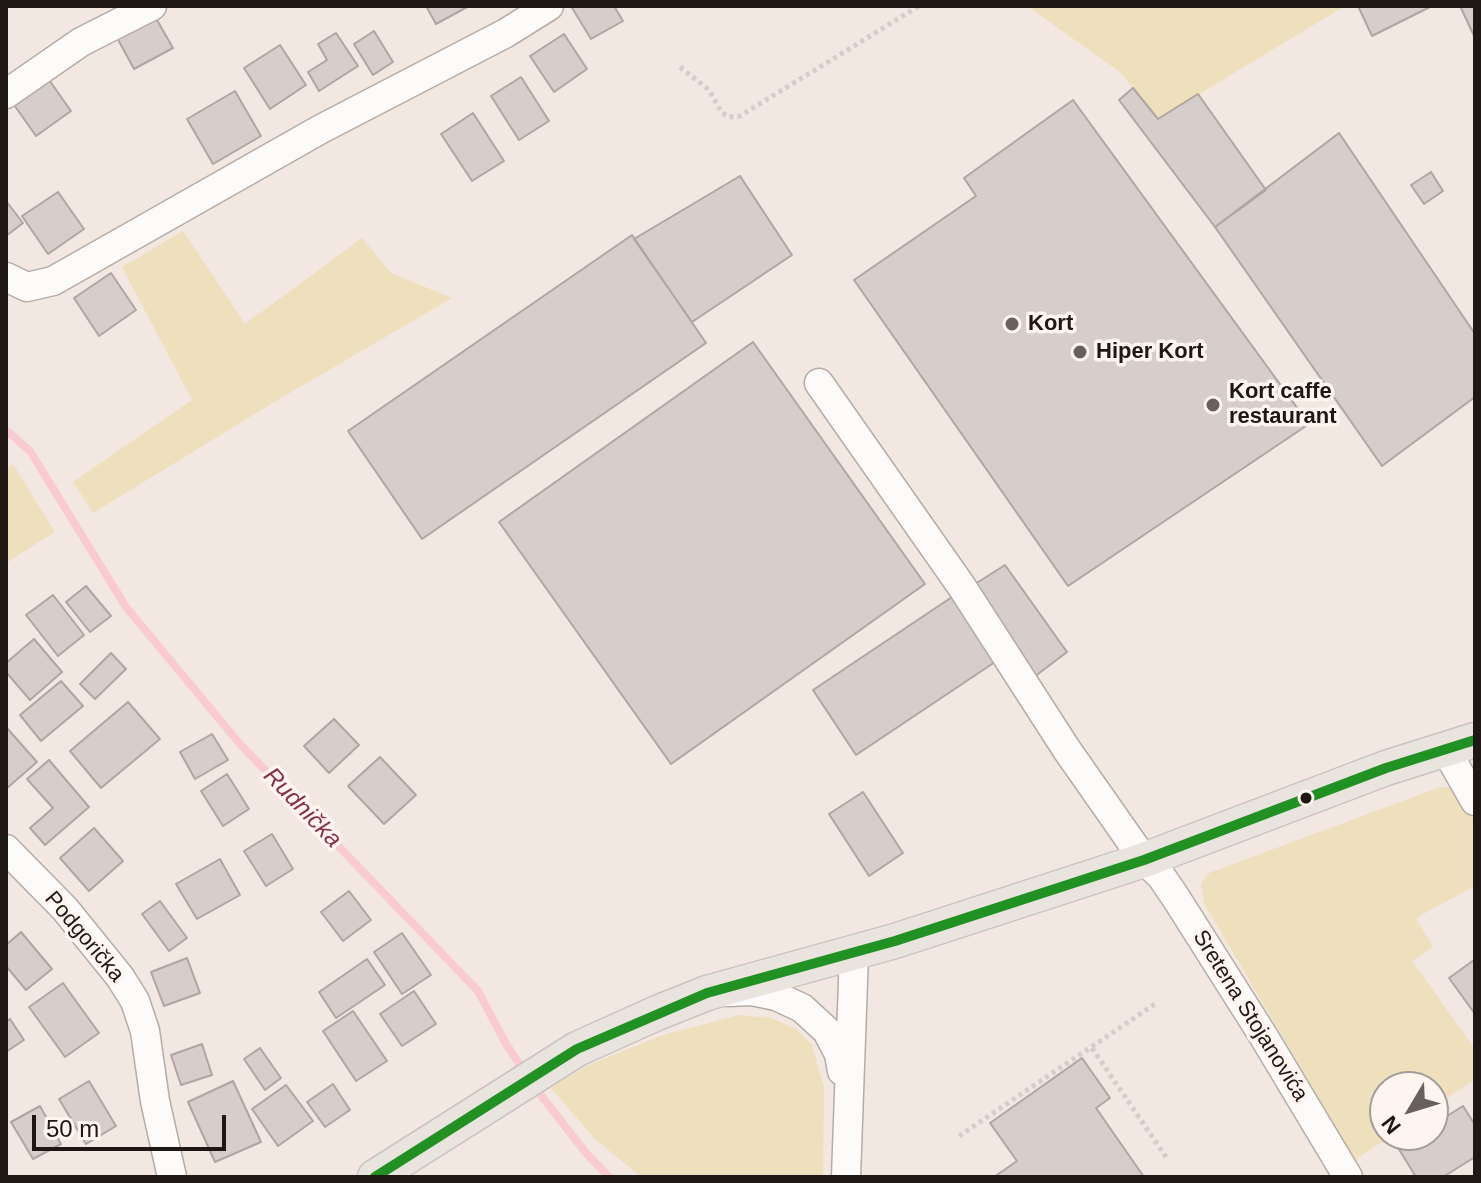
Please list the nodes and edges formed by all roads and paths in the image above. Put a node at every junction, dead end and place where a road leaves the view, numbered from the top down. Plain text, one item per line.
1 (152, 6) edge
2 (549, 6) edge
3 (919, 6) edge
4 (680, 67) dead end
5 (6, 94) edge
6 (6, 277) edge
7 (819, 383) dead end
8 (1460, 745) edge
9 (1475, 801) edge
10 (6, 849) edge
11 (1144, 860) junction
12 (854, 953) junction
13 (707, 993) junction
14 (1158, 1002) dead end
15 (1092, 1048) junction
16 (848, 1100) junction
17 (959, 1136) dead end
18 (1166, 1157) dead end
19 (172, 1177) edge
20 (375, 1177) edge
21 (846, 1177) edge
22 (1348, 1177) edge

1 - 5 street
2 - 6 street
3 - 4 path
7 - 11 street, Sretena Stojanovića
8 - 9 street
8 - 11 main road
10 - 19 street, Podgorička
11 - 12 main road
11 - 22 street, Sretena Stojanovića
12 - 13 main road
12 - 16 street
13 - 16 street
13 - 20 main road
14 - 15 path
15 - 17 path
15 - 18 path
16 - 21 street

